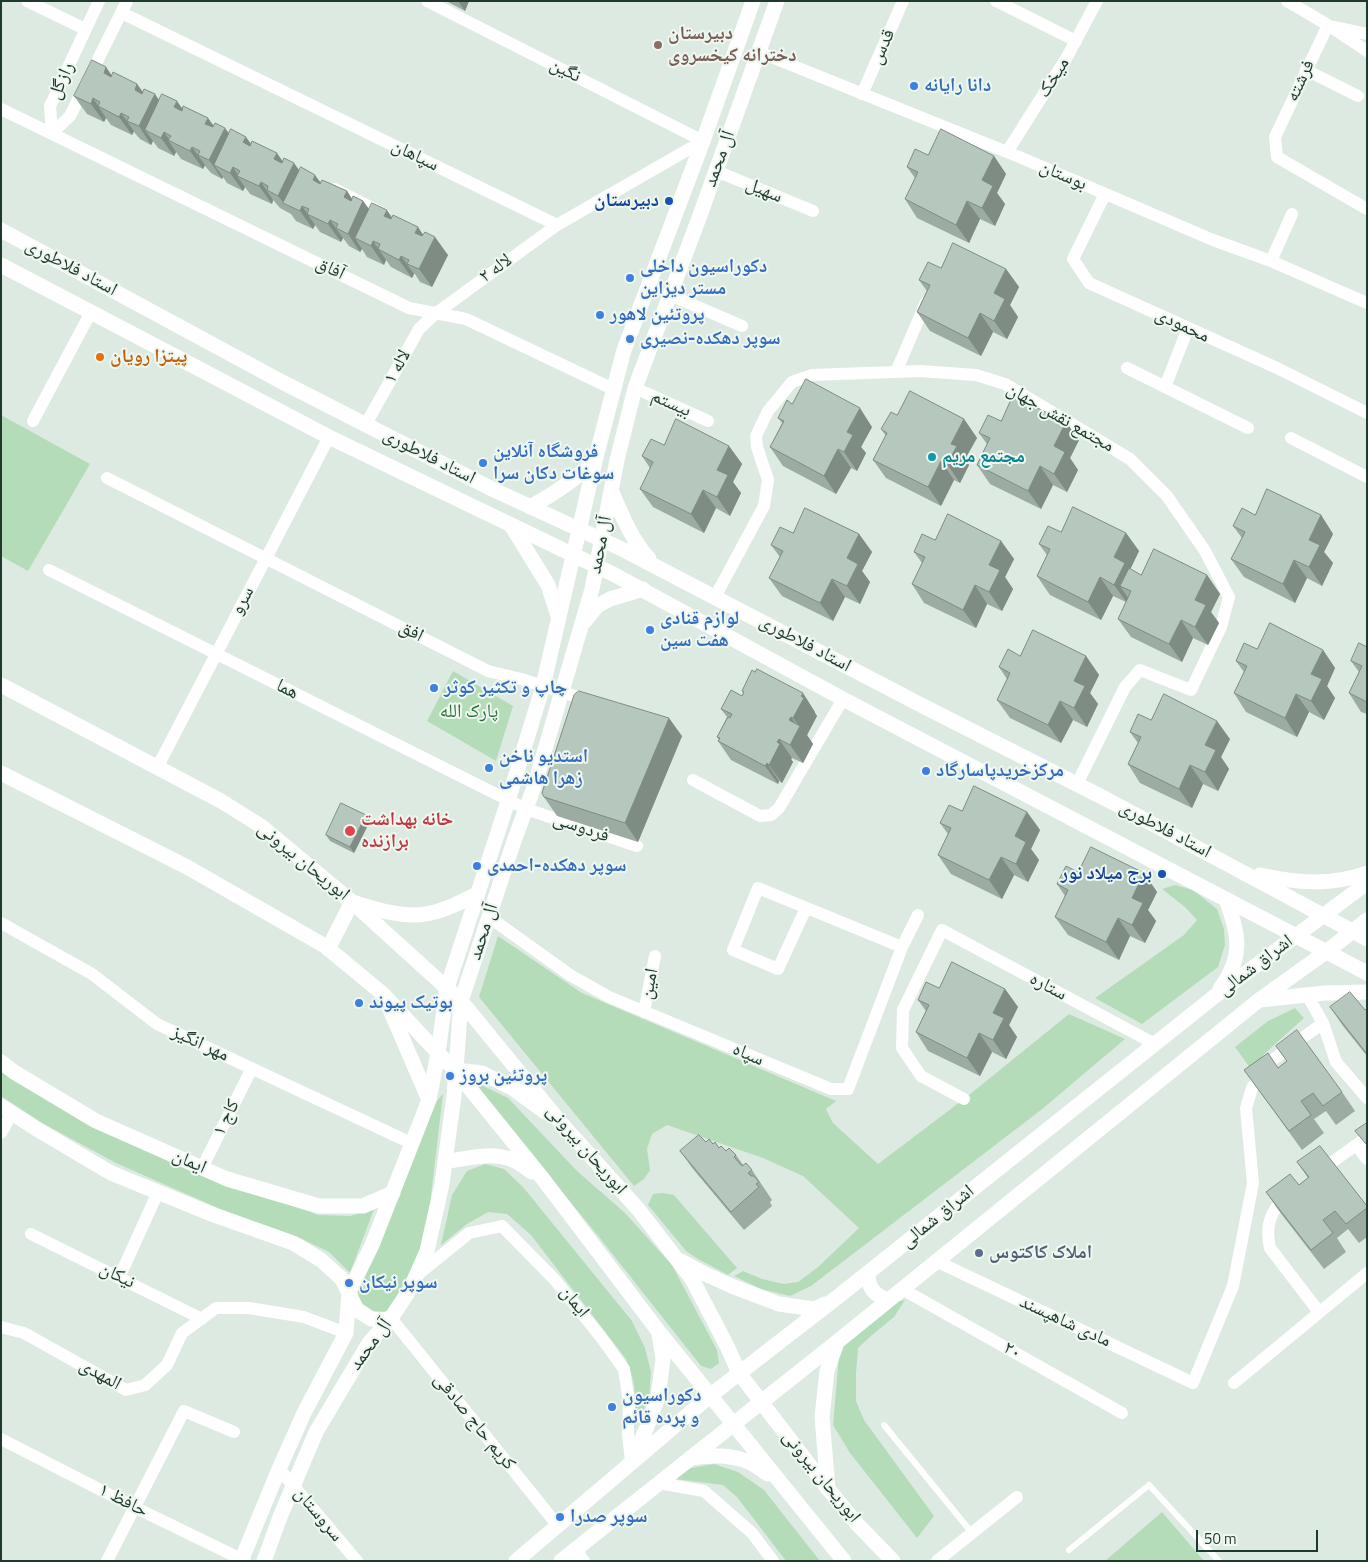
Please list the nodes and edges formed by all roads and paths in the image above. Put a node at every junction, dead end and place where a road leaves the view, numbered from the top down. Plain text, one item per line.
1 (28, 1) edge
2 (99, 1) edge
3 (427, 1) edge
4 (753, 1) edge
5 (777, 1) edge
6 (903, 1) edge
7 (996, 1) edge
8 (1097, 1) edge
9 (1287, 1) edge
10 (124, 7) edge
11 (1328, 25) junction
12 (85, 30) junction
13 (1367, 34) edge
14 (1076, 42) junction
15 (1367, 51) edge
16 (759, 52) junction
17 (1306, 70) junction
18 (862, 94) junction
19 (1358, 96) dead end
20 (1, 109) edge
21 (52, 133) junction
22 (703, 141) junction
23 (1007, 152) junction
24 (716, 171) junction
25 (323, 183) edge
26 (1104, 194) junction
27 (1367, 209) edge
28 (813, 211) dead end
29 (1292, 214) dead end
30 (394, 218) edge
31 (557, 225) junction
32 (1, 230) edge
33 (1271, 261) junction
34 (1, 265) edge
35 (930, 290) edge
36 (670, 295) junction
37 (1367, 303) edge
38 (91, 312) junction
39 (435, 314) junction
40 (742, 326) dead end
41 (1188, 328) junction
42 (1127, 368) dead end
43 (896, 372) junction
44 (1165, 387) junction
45 (635, 388) junction
46 (613, 389) junction
47 (1367, 413) edge
48 (708, 420) dead end
49 (33, 421) dead end
50 (366, 424) junction
51 (1248, 428) dead end
52 (329, 437) junction
53 (1291, 438) dead end
54 (595, 461) junction
55 (1367, 477) edge
56 (107, 478) dead end
57 (611, 490) junction
58 (530, 506) junction
59 (511, 525) junction
60 (579, 529) junction
61 (602, 539) junction
62 (572, 554) junction
63 (265, 559) junction
64 (597, 566) junction
65 (655, 566) junction
66 (49, 570) dead end
67 (643, 589) junction
68 (715, 597) junction
69 (558, 617) junction
70 (582, 626) junction
71 (216, 654) junction
72 (1, 685) edge
73 (543, 686) junction
74 (562, 692) junction
75 (843, 699) junction
76 (606, 706) edge
77 (158, 766) junction
78 (1, 773) edge
79 (693, 780) dead end
80 (1077, 784) junction
81 (508, 801) junction
82 (526, 809) junction
83 (637, 846) dead end
84 (1243, 872) junction
85 (1367, 873) edge
86 (1367, 883) edge
87 (477, 894) junction
88 (1226, 899) junction
89 (352, 902) junction
90 (806, 908) junction
91 (918, 915) dead end
92 (1325, 915) junction
93 (489, 917) junction
94 (1367, 920) edge
95 (1, 923) edge
96 (1353, 931) junction
97 (1296, 936) junction
98 (1367, 939) edge
99 (902, 947) junction
100 (328, 949) junction
101 (1326, 952) junction
102 (655, 956) dead end
103 (1367, 973) edge
104 (447, 988) junction
105 (1367, 992) edge
106 (383, 994) junction
107 (1307, 994) junction
108 (1216, 996) junction
109 (1259, 1000) junction
110 (461, 1001) junction
111 (644, 1012) junction
112 (1323, 1023) junction
113 (1155, 1044) junction
114 (438, 1053) junction
115 (1, 1062) edge
116 (252, 1068) junction
117 (455, 1070) junction
118 (1367, 1098) edge
119 (964, 1099) dead end
120 (428, 1100) junction
121 (6, 1110) edge
122 (560, 1122) junction
123 (1, 1133) edge
124 (1361, 1141) edge
125 (412, 1143) junction
126 (1367, 1159) edge
127 (445, 1162) junction
128 (202, 1168) junction
129 (1312, 1177) edge
130 (543, 1179) junction
131 (1298, 1188) edge
132 (158, 1192) junction
133 (393, 1193) junction
134 (31, 1234) dead end
135 (675, 1257) junction
136 (936, 1261) junction
137 (868, 1273) junction
138 (1367, 1273) edge
139 (416, 1276) junction
140 (119, 1278) junction
141 (902, 1289) junction
142 (349, 1292) junction
143 (835, 1299) junction
144 (888, 1300) junction
145 (1319, 1312) junction
146 (391, 1318) junction
147 (202, 1319) junction
148 (1, 1327) edge
149 (659, 1332) junction
150 (346, 1334) junction
151 (837, 1342) junction
152 (369, 1343) junction
153 (739, 1373) junction
154 (1234, 1383) dead end
155 (711, 1395) junction
156 (761, 1402) junction
157 (1122, 1413) dead end
158 (732, 1424) junction
159 (884, 1425) dead end
160 (234, 1432) dead end
161 (1, 1439) edge
162 (689, 1459) junction
163 (632, 1461) junction
164 (279, 1469) junction
165 (658, 1483) junction
166 (293, 1486) junction
167 (784, 1487) junction
168 (828, 1489) junction
169 (1017, 1497) dead end
170 (134, 1507) junction
171 (858, 1525) junction
172 (558, 1526) junction
173 (972, 1532) junction
174 (1069, 1550) dead end
175 (579, 1555) edge
176 (841, 1557) edge
177 (243, 1560) edge
178 (107, 1561) edge
179 (264, 1561) edge
180 (357, 1561) edge
181 (516, 1561) edge
182 (561, 1561) edge
183 (773, 1561) edge
184 (888, 1561) edge
185 (893, 1561) edge
186 (937, 1561) edge
187 (1219, 1561) edge

1 - 12 street
2 - 12 street, رازگل
3 - 22 street, نگین
4 - 22 main road, آل محمد
5 - 16 main road, آل محمد
6 - 18 street, قدس
7 - 14 street
8 - 14 street, میخک
9 - 11 street
10 - 21 street, رازگل
10 - 31 street, سپاهان
11 - 13 street
11 - 15 street
11 - 17 street, فرشته
12 - 21 street, رازگل
14 - 23 street, میخک
16 - 18 street, بوستان
16 - 24 main road, آل محمد
17 - 19 street
17 - 27 street, فرشته
18 - 23 street, بوستان
20 - 21 street, آفاق
21 - 39 street, آفاق
22 - 31 street
22 - 46 main road, آل محمد
23 - 26 street, بوستان
24 - 28 street, سهیل
24 - 36 main road, آل محمد
25 - 30 street
26 - 33 street, بوستان
26 - 41 street, محمودی
29 - 33 street
31 - 39 street, لاله ۲
32 - 50 main road, استاد فلاطوری
33 - 37 street, بوستان
34 - 38 main road, استاد فلاطوری
35 - 43 street
36 - 40 street
36 - 45 main road, آل محمد
38 - 49 street
38 - 52 main road, استاد فلاطوری
39 - 46 street, آفاق
39 - 50 street, لاله ۱
41 - 44 street
41 - 47 street, محمودی
42 - 44 street
43 - 68 street, مجتمع نقش جهان
43 - 80 street, مجتمع نقش جهان
44 - 51 street
45 - 48 street, بیستم
45 - 57 main road, آل محمد
46 - 54 main road, آل محمد
50 - 58 main road, استاد فلاطوری
52 - 59 main road, استاد فلاطوری
52 - 63 street, سرو
53 - 55 street
54 - 58 main road
54 - 60 main road, آل محمد
56 - 63 street, افق
57 - 61 main road, آل محمد
57 - 65 main road
58 - 60 main road, استاد فلاطوری
59 - 62 main road, استاد فلاطوری
59 - 69 main road
60 - 61 main road, استاد فلاطوری
60 - 62 main road, آل محمد
61 - 64 main road, آل محمد
61 - 65 main road, استاد فلاطوری
62 - 64 main road, استاد فلاطوری
62 - 69 main road, آل محمد
63 - 71 street, سرو
63 - 73 street, افق
64 - 67 main road, استاد فلاطوری
64 - 70 main road, آل محمد
65 - 68 main road, استاد فلاطوری
66 - 71 street, هما
67 - 70 main road
67 - 75 main road, استاد فلاطوری
68 - 80 main road, استاد فلاطوری
69 - 73 main road, آل محمد
70 - 74 main road, آل محمد
71 - 77 street, سرو
71 - 81 street, هما
72 - 77 main road, ابوریحان بیرونی
73 - 74 street, افق
73 - 81 main road, آل محمد
74 - 76 street, افق
74 - 82 main road, آل محمد
75 - 79 street
75 - 88 main road, استاد فلاطوری
77 - 89 main road, ابوریحان بیرونی
78 - 100 main road, ابوریحان بیرونی
80 - 84 main road, استاد فلاطوری
81 - 82 street, هما
81 - 87 main road, آل محمد
82 - 83 street, فردوسی
82 - 93 main road, آل محمد
84 - 85 main road
84 - 92 main road, استاد فلاطوری
86 - 92 main road, اشراق شمالی
87 - 89 main road
87 - 104 main road, آل محمد
88 - 97 main road, استاد فلاطوری
88 - 108 main road
89 - 100 main road
89 - 104 main road, ابوریحان بیرونی
90 - 90 street
90 - 99 street
91 - 99 street, سپاه
92 - 96 main road, استاد فلاطوری
92 - 97 main road, اشراق شمالی
93 - 110 main road, آل محمد
93 - 111 street, سپاه
94 - 96 main road, اشراق شمالی
95 - 116 street, مهر انگیز
96 - 98 main road, استاد فلاطوری
96 - 101 main road, اشراق شمالی
97 - 101 main road, استاد فلاطوری
97 - 108 main road, اشراق شمالی
99 - 111 street, سپاه
100 - 106 main road, ابوریحان بیرونی
101 - 103 main road, استاد فلاطوری
101 - 109 main road, اشراق شمالی
102 - 111 street, امین
104 - 110 main road, ابوریحان بیرونی
104 - 114 main road, آل محمد
105 - 107 main road
106 - 114 main road, ابوریحان بیرونی
106 - 120 main road
107 - 109 main road
107 - 112 street
108 - 113 main road, اشراق شمالی
109 - 136 main road, اشراق شمالی
110 - 117 main road, آل محمد
110 - 122 main road, ابوریحان بیرونی
112 - 118 street
112 - 136 street, مادی شاهپسند
113 - 119 street, ستاره
113 - 137 main road, اشراق شمالی
114 - 117 main road, ابوریحان بیرونی
114 - 120 main road, آل محمد
115 - 128 main road, ایمان
116 - 125 street, مهر انگیز
116 - 128 street, کاج ۱
117 - 120 main road
117 - 122 main road
117 - 127 main road, آل محمد
117 - 130 main road, ابوریحان بیرونی
120 - 125 main road, آل محمد
121 - 123 street
121 - 132 main road, ایمان
122 - 135 main road, ابوریحان بیرونی
124 - 126 street
124 - 129 street
125 - 133 main road, آل محمد
127 - 130 main road
127 - 139 main road, آل محمد
128 - 133 main road, ایمان
130 - 149 main road, ابوریحان بیرونی
131 - 145 street
132 - 140 street
132 - 142 main road, ایمان
133 - 142 main road, آل محمد
134 - 140 street, نیکان
135 - 143 main road
135 - 153 main road, ابوریحان بیرونی
136 - 141 main road, اشراق شمالی
137 - 143 main road, اشراق شمالی
137 - 144 main road
138 - 145 street
139 - 146 main road, آل محمد
139 - 163 street, ایمان
140 - 147 street, نیکان
141 - 144 main road, اشراق شمالی
141 - 157 street, ۲۰
142 - 146 main road, ایمان
142 - 150 main road, آل محمد
143 - 153 main road, اشراق شمالی
144 - 151 main road, اشراق شمالی
145 - 154 street
146 - 152 main road, آل محمد
146 - 172 street, کریم حاج صادقی
147 - 148 street, المهدی
147 - 150 street, المهدی
149 - 155 main road, ابوریحان بیرونی
149 - 163 main road
150 - 152 main road
150 - 164 main road, آل محمد
151 - 156 main road, اشراق شمالی
151 - 168 main road
152 - 166 main road, آل محمد
153 - 155 main road, اشراق شمالی
153 - 156 main road, ابوریحان بیرونی
155 - 158 main road, ابوریحان بیرونی
155 - 163 main road, اشراق شمالی
156 - 158 main road, اشراق شمالی
156 - 168 main road, ابوریحان بیرونی
158 - 162 main road, اشراق شمالی
158 - 167 main road, ابوریحان بیرونی
159 - 173 lane
160 - 170 street
161 - 170 street, حافظ ۱
162 - 165 main road, اشراق شمالی
162 - 167 main road
163 - 172 main road, اشراق شمالی
164 - 166 street, سروستان
164 - 177 main road, آل محمد
165 - 175 main road, اشراق شمالی
165 - 183 street
166 - 179 main road, آل محمد
166 - 180 street, سروستان
167 - 176 main road, ابوریحان بیرونی
168 - 171 main road, ابوریحان بیرونی
169 - 173 street
170 - 177 street, حافظ ۱
170 - 178 street
171 - 184 main road
171 - 185 main road, ابوریحان بیرونی
172 - 181 main road, اشراق شمالی
173 - 186 street
174 - 187 lane
175 - 182 main road, اشراق شمالی

